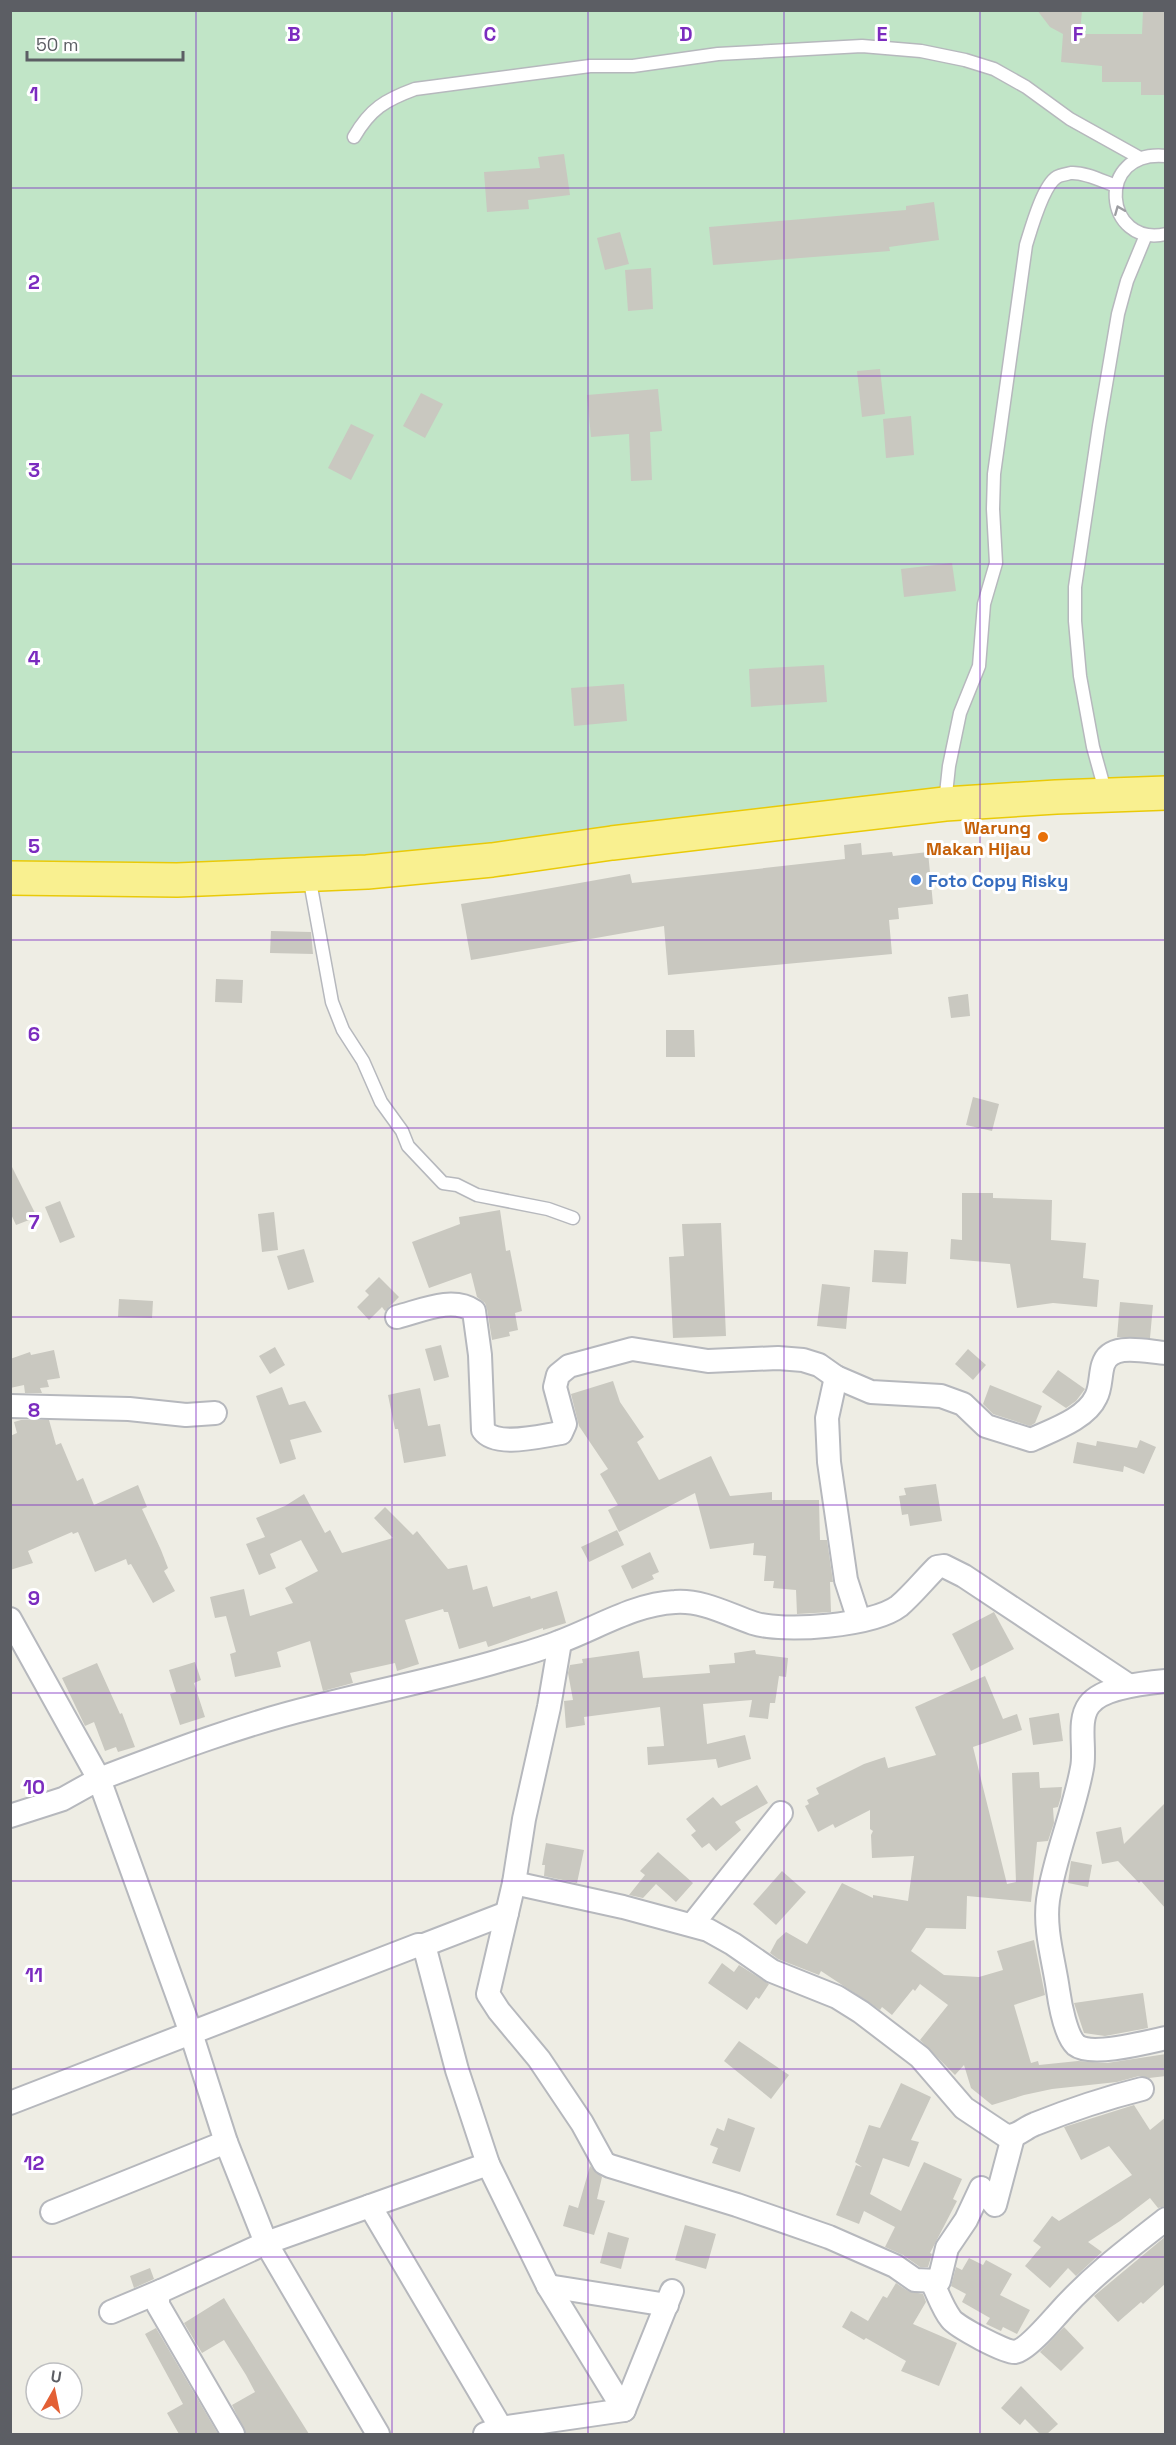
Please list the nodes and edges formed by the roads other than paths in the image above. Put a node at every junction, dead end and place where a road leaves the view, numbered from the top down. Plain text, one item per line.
1 (354, 137) dead end
2 (1166, 156) edge
3 (1140, 158) junction
4 (1116, 186) junction
5 (1166, 234) edge
6 (1146, 235) junction
7 (1166, 793) edge
8 (1106, 795) junction
9 (945, 804) junction
10 (309, 876) junction
11 (10, 878) edge
12 (573, 1218) dead end
13 (397, 1317) dead end
14 (1166, 1353) edge
15 (836, 1377) junction
16 (10, 1406) edge
17 (215, 1413) dead end
18 (10, 1619) edge
19 (859, 1620) junction
20 (560, 1642) junction
21 (1166, 1681) edge
22 (1128, 1685) junction
23 (99, 1779) junction
24 (781, 1813) dead end
25 (10, 1816) edge
26 (514, 1883) junction
27 (507, 1913) junction
28 (692, 1925) junction
29 (424, 1945) junction
30 (191, 2032) junction
31 (1166, 2038) edge
32 (1142, 2089) dead end
33 (10, 2103) edge
34 (1013, 2137) junction
35 (226, 2142) junction
36 (488, 2164) junction
37 (370, 2206) junction
38 (52, 2212) dead end
39 (1166, 2219) edge
40 (267, 2243) junction
41 (932, 2282) junction
42 (548, 2286) junction
43 (161, 2291) junction
44 (111, 2312) dead end
45 (624, 2410) junction
46 (493, 2431) edge
47 (233, 2434) edge
48 (378, 2434) edge

1 - 3 lane
2 - 3 lane
3 - 4 lane
6 -> 4 lane
4 - 9 lane
5 - 6 lane
6 - 8 lane
7 - 8 highway
8 - 9 highway
9 - 10 highway
10 - 11 highway
10 - 12 lane
13 - 15 street
14 - 15 street
15 - 19 street
16 - 17 street
18 - 23 street
19 - 20 street
19 - 22 street
20 - 23 street
20 - 26 street
21 - 22 street
22 - 31 street
23 - 25 street
23 - 30 street
24 - 28 street
26 - 27 street
26 - 28 street
27 - 29 street
27 - 41 street
28 - 34 street
29 - 30 street
29 - 36 street
30 - 33 street
30 - 35 street
32 - 34 street
34 - 41 street
35 - 38 street
35 - 40 street
36 - 37 street
36 - 42 street
37 - 40 street
37 - 46 street
39 - 41 street
40 - 43 street
40 - 48 street
42 - 45 street
42 - 45 street
43 - 44 street
43 - 47 street
45 - 46 street

